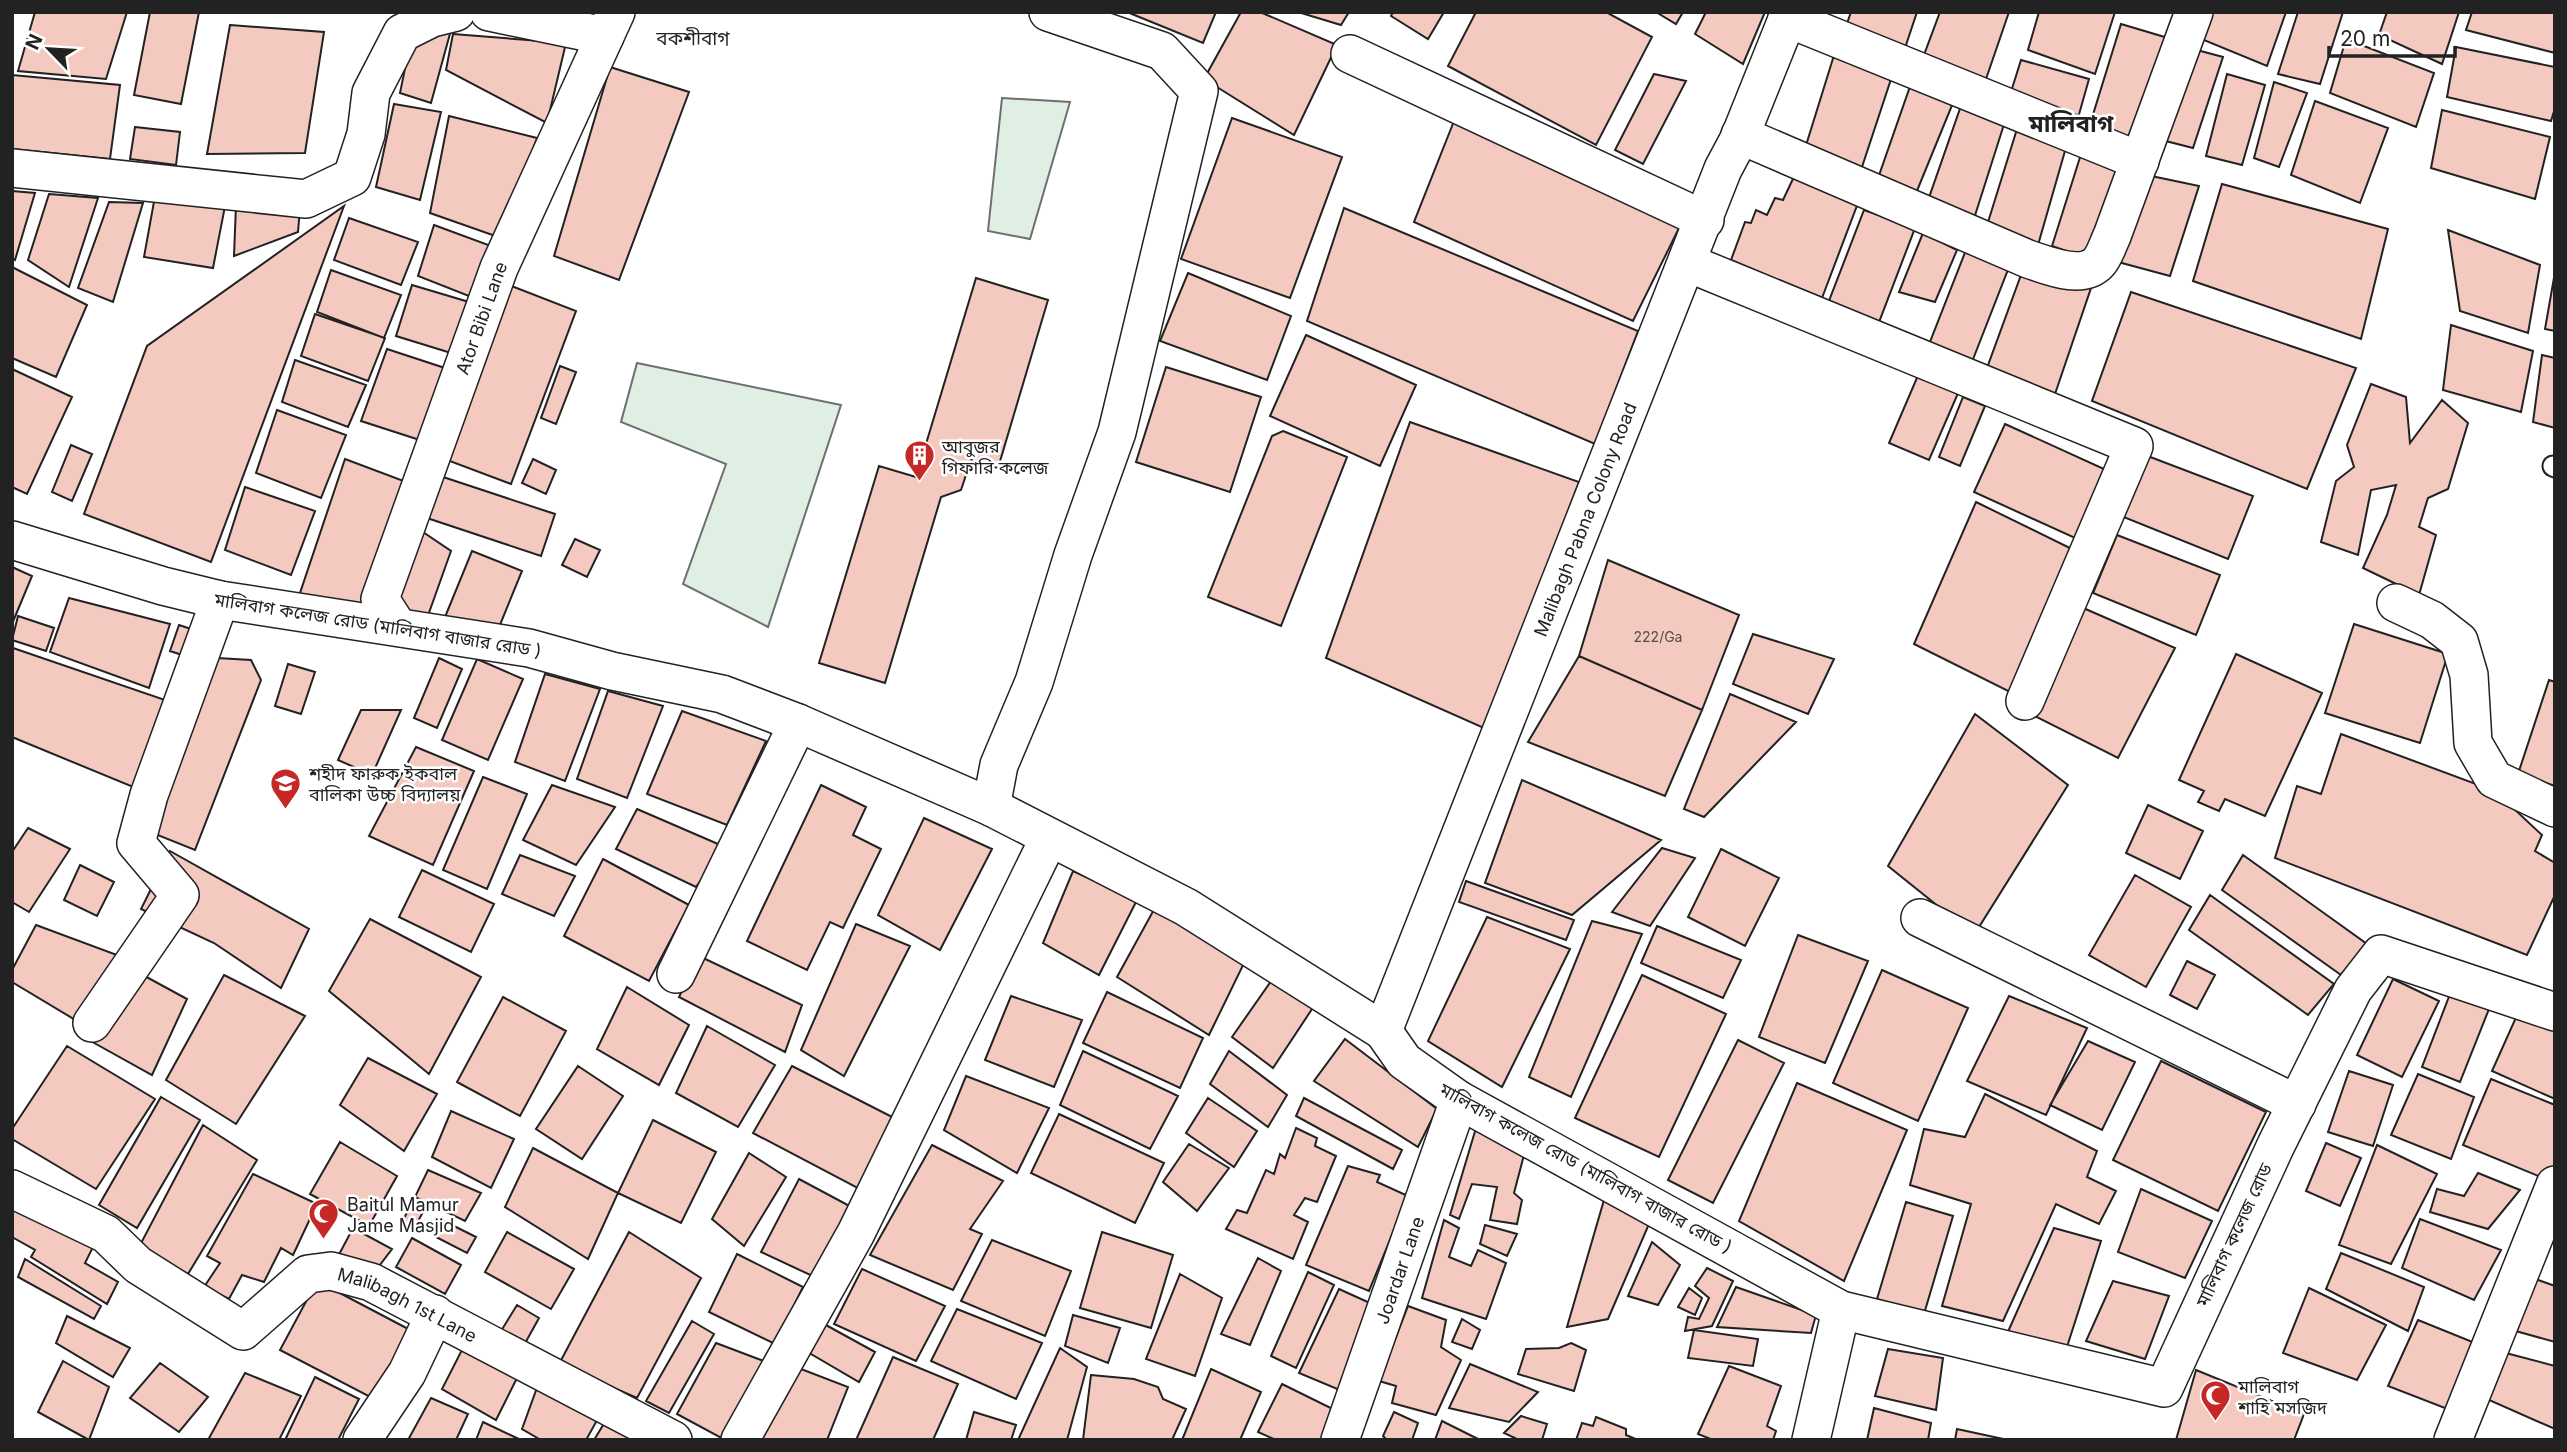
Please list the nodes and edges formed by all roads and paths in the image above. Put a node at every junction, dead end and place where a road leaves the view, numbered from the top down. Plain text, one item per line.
1 (456, 12) edge
2 (489, 12) edge
3 (1048, 12) edge
4 (2194, 12) edge
5 (1789, 15) edge
6 (610, 24) edge
7 (1350, 54) dead end
8 (1740, 135) junction
9 (2140, 161) junction
10 (12, 168) edge
11 (1705, 220) junction
12 (1688, 263) junction
13 (12, 540) edge
14 (220, 600) junction
15 (2396, 603) dead end
16 (398, 627) junction
17 (2025, 701) dead end
18 (798, 723) junction
19 (991, 807) junction
20 (2555, 808) edge
21 (1049, 838) junction
22 (1920, 918) dead end
23 (676, 974) dead end
24 (2555, 1012) edge
25 (92, 1023) dead end
26 (1382, 1031) junction
27 (1459, 1100) junction
28 (2297, 1104) junction
29 (2555, 1185) edge
30 (12, 1189) edge
31 (1841, 1310) junction
32 (435, 1314) junction
33 (362, 1440) edge
34 (673, 1440) edge
35 (740, 1440) edge
36 (1339, 1440) edge
37 (1811, 1440) edge
38 (2453, 1440) edge

1 - 10 street
2 - 6 street
3 - 19 street
4 - 9 street
5 - 8 street, Malibagh Pabna Colony Road
5 - 9 street
6 - 16 street, Ator Bibi Lane
7 - 11 street
8 - 9 street
8 - 11 street, Malibagh Pabna Colony Road
11 - 12 street, Malibagh Pabna Colony Road
12 - 17 street
12 - 26 street, Malibagh Pabna Colony Road
13 - 14 street, মালিবাগ কলেজ রোড (মালিবাগ বাজার রোড )
14 - 16 street, মালিবাগ কলেজ রোড (মালিবাগ বাজার রোড )
14 - 25 street
15 - 20 street
16 - 18 street, মালিবাগ কলেজ রোড (মালিবাগ বাজার রোড )
18 - 19 street, মালিবাগ কলেজ রোড (মালিবাগ বাজার রোড )
18 - 23 street
19 - 21 street, মালিবাগ কলেজ রোড (মালিবাগ বাজার রোড )
21 - 26 street, মালিবাগ কলেজ রোড (মালিবাগ বাজার রোড )
21 - 35 street
22 - 28 street
24 - 28 street, মালিবাগ কলেজ রোড
26 - 27 street, মালিবাগ কলেজ রোড (মালিবাগ বাজার রোড )
27 - 31 street, মালিবাগ কলেজ রোড (মালিবাগ বাজার রোড )
27 - 36 street, Joardar Lane
28 - 31 street, মালিবাগ কলেজ রোড
29 - 38 street
30 - 32 street, Malibagh 1st Lane
31 - 37 street
32 - 33 street
32 - 34 street, Malibagh 1st Lane

